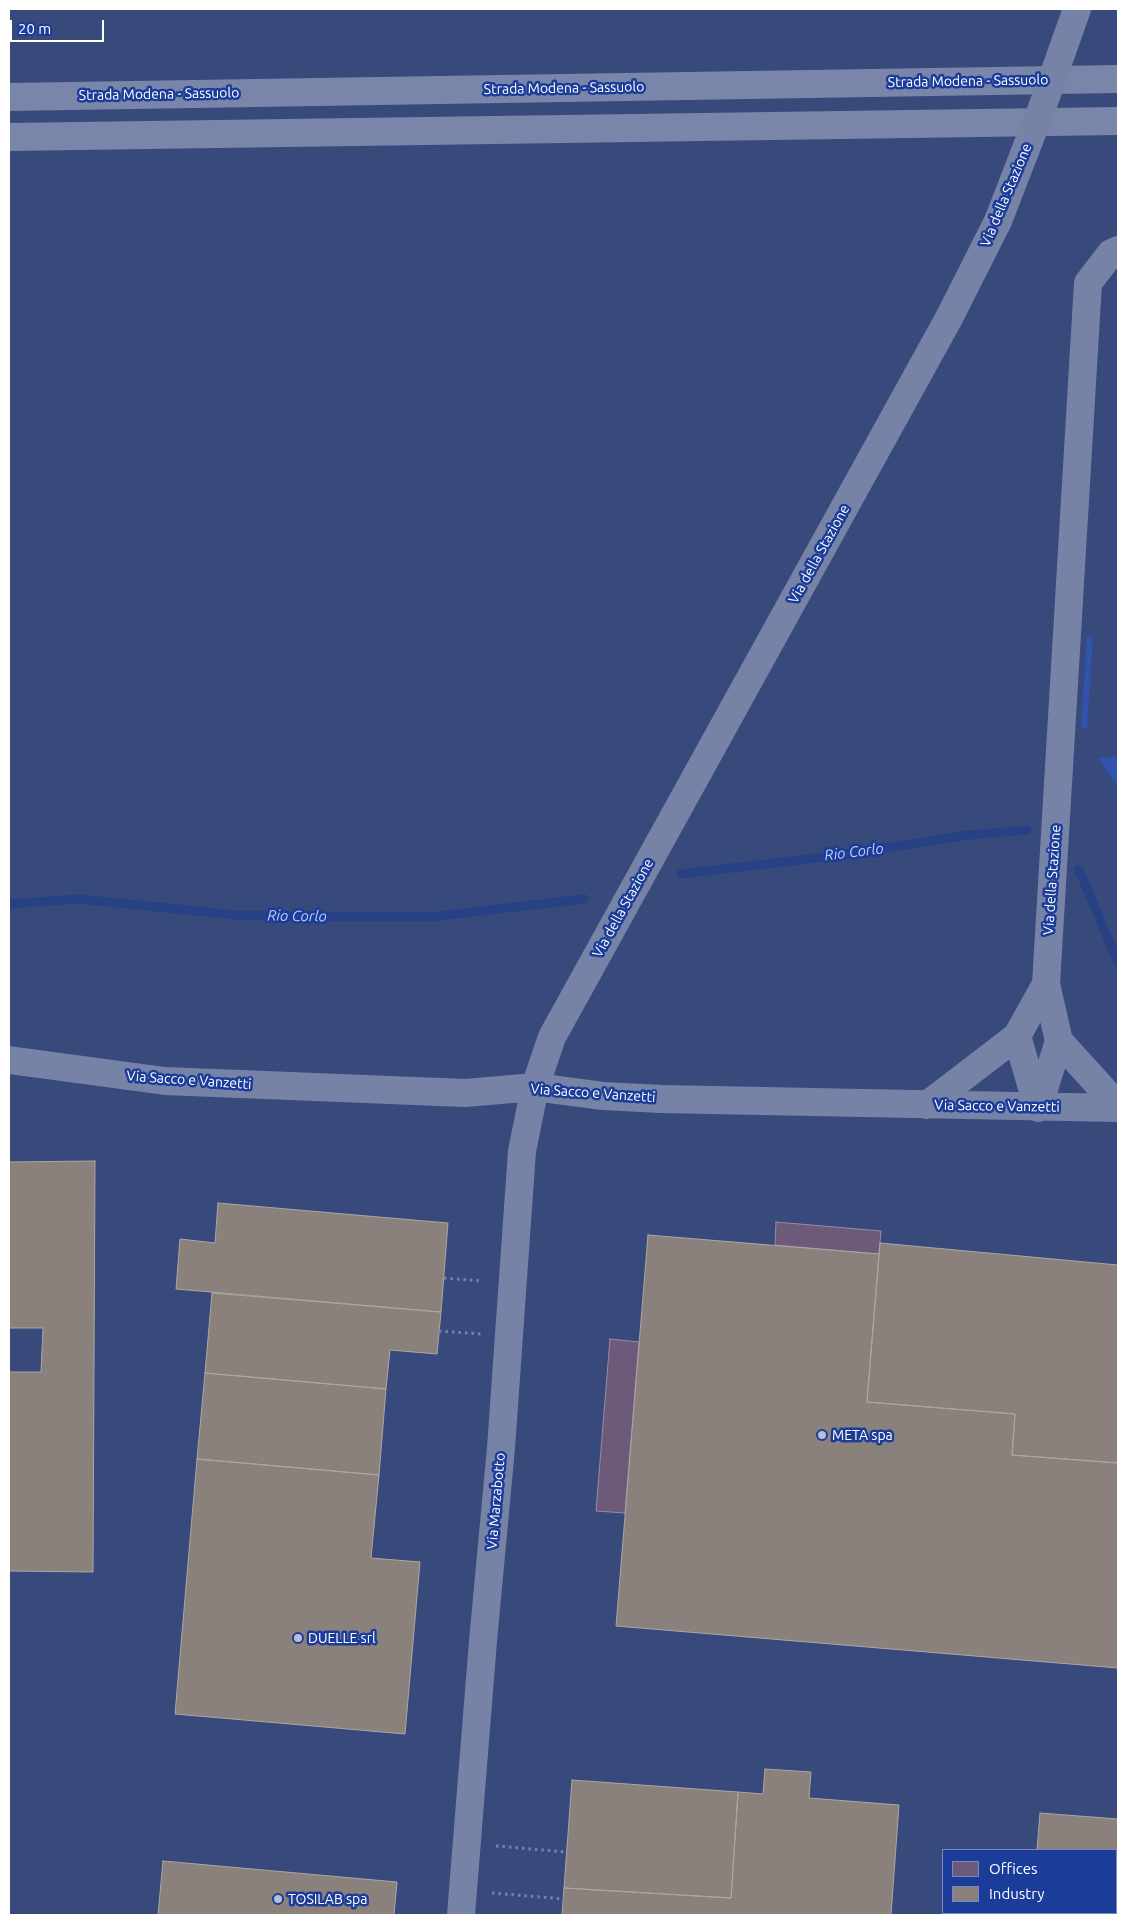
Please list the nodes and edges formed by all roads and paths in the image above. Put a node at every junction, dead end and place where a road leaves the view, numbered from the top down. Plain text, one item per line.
1 (1077, 9) edge
2 (1118, 79) edge
3 (9, 96) edge
4 (1118, 121) edge
5 (9, 136) edge
6 (1118, 250) edge
7 (1046, 984) junction
8 (1017, 1036) junction
9 (1059, 1041) junction
10 (9, 1060) edge
11 (535, 1087) junction
12 (926, 1104) junction
13 (1118, 1107) edge
14 (1038, 1108) junction
15 (444, 1278) dead end
16 (491, 1282) dead end
17 (439, 1331) dead end
18 (486, 1335) dead end
19 (490, 1846) dead end
20 (567, 1852) dead end
21 (487, 1893) dead end
22 (564, 1899) dead end
23 (461, 1915) edge

1 - 11 street, Via della Stazione, bridge
2 - 3 highway, Strada Modena - Sassuolo
4 - 5 highway
6 - 7 street, Via della Stazione
7 - 8 street, Via della Stazione
7 - 9 street, Via della Stazione
8 - 12 street, Via della Stazione
8 - 14 street
9 - 13 street, Via della Stazione
9 - 14 street
10 - 11 street, Via Sacco e Vanzetti
11 - 12 street, Via Sacco e Vanzetti
11 - 23 street, Via Marzabotto
12 - 14 street, Via Sacco e Vanzetti
13 - 14 street, Via Sacco e Vanzetti
15 - 16 path
17 - 18 path
19 - 20 path
21 - 22 path

